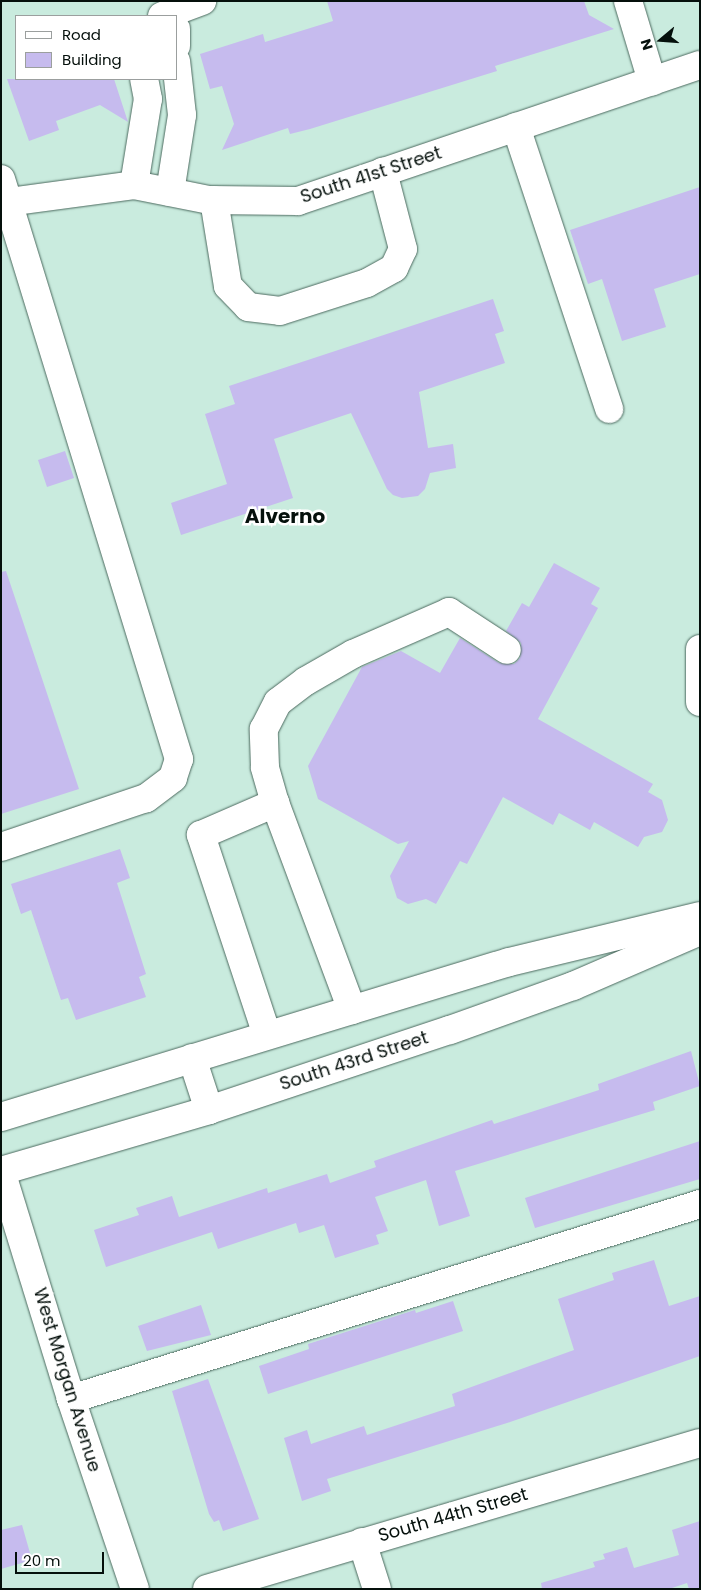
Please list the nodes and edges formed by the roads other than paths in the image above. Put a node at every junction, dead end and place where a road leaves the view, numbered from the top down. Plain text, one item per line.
1 (202, 1) edge
2 (628, 1) edge
3 (178, 15) edge
4 (700, 65) edge
5 (178, 79) edge
6 (144, 80) edge
7 (652, 81) junction
8 (516, 127) junction
9 (383, 172) junction
10 (134, 185) junction
11 (170, 192) junction
12 (4, 194) edge
13 (214, 200) junction
14 (609, 409) dead end
15 (507, 650) dead end
16 (700, 651) edge
17 (700, 702) edge
18 (275, 803) junction
19 (1, 847) edge
20 (700, 916) edge
21 (700, 931) edge
22 (352, 1010) junction
23 (267, 1035) junction
24 (192, 1058) junction
25 (209, 1110) junction
26 (1, 1117) edge
27 (1, 1171) edge
28 (700, 1204) edge
29 (71, 1398) junction
30 (700, 1443) edge
31 (362, 1542) junction
32 (135, 1589) edge
33 (207, 1589) edge
34 (377, 1589) edge

1 - 3 street
2 - 7 street
4 - 7 street, South 41st Street
5 - 11 street
6 - 10 street
7 - 8 street, South 41st Street
8 - 9 street, South 41st Street
8 - 14 street
9 - 13 street, South 41st Street
9 - 13 street
10 - 11 street, South 41st Street
10 - 12 street, South 41st Street
11 - 13 street, South 41st Street
12 - 19 street
15 - 18 street
16 - 17 street
18 - 22 street
18 - 23 street
20 - 22 street
21 - 25 street, South 43rd Street
22 - 23 street
23 - 24 street
24 - 25 street
24 - 26 street
25 - 27 street, South 43rd Street
27 - 29 street, West Morgan Avenue
28 - 29 street
29 - 32 street, West Morgan Avenue
30 - 31 street, South 44th Street
31 - 33 street, South 44th Street
31 - 34 street

